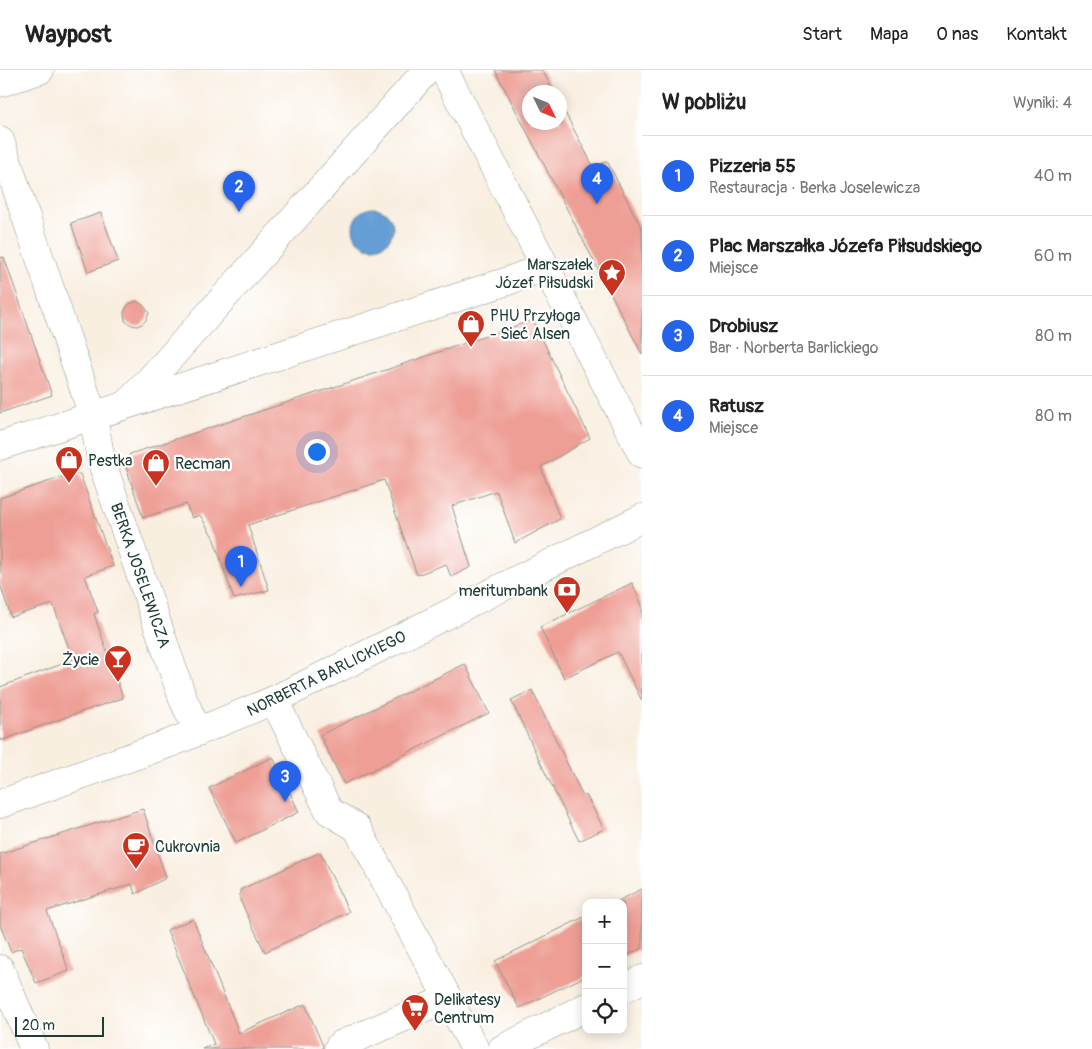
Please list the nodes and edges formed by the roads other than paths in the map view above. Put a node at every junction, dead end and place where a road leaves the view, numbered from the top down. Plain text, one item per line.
1 (40, 70) edge
2 (427, 70) edge
3 (444, 70) edge
4 (0, 83) edge
5 (0, 140) edge
6 (545, 266) junction
7 (127, 404) junction
8 (93, 416) junction
9 (0, 446) edge
10 (642, 454) edge
11 (642, 518) edge
12 (274, 700) junction
13 (198, 732) junction
14 (0, 804) edge
15 (0, 969) edge
16 (642, 979) edge
17 (627, 987) edge
18 (448, 999) junction
19 (582, 1009) edge
20 (34, 1049) edge
21 (338, 1049) edge
22 (474, 1049) edge
23 (502, 1049) edge

1 - 4 street
2 - 7 street
3 - 6 street
5 - 8 street, BERKA JOSELEWICZA
6 - 7 street
6 - 10 street
7 - 8 street
8 - 9 street
8 - 13 street, BERKA JOSELEWICZA
11 - 12 street, NORBERTA BARLICKIEGO
12 - 13 street, NORBERTA BARLICKIEGO
12 - 18 street
13 - 14 street, NORBERTA BARLICKIEGO
15 - 20 street
16 - 17 street
18 - 21 street
18 - 22 street
19 - 23 street

